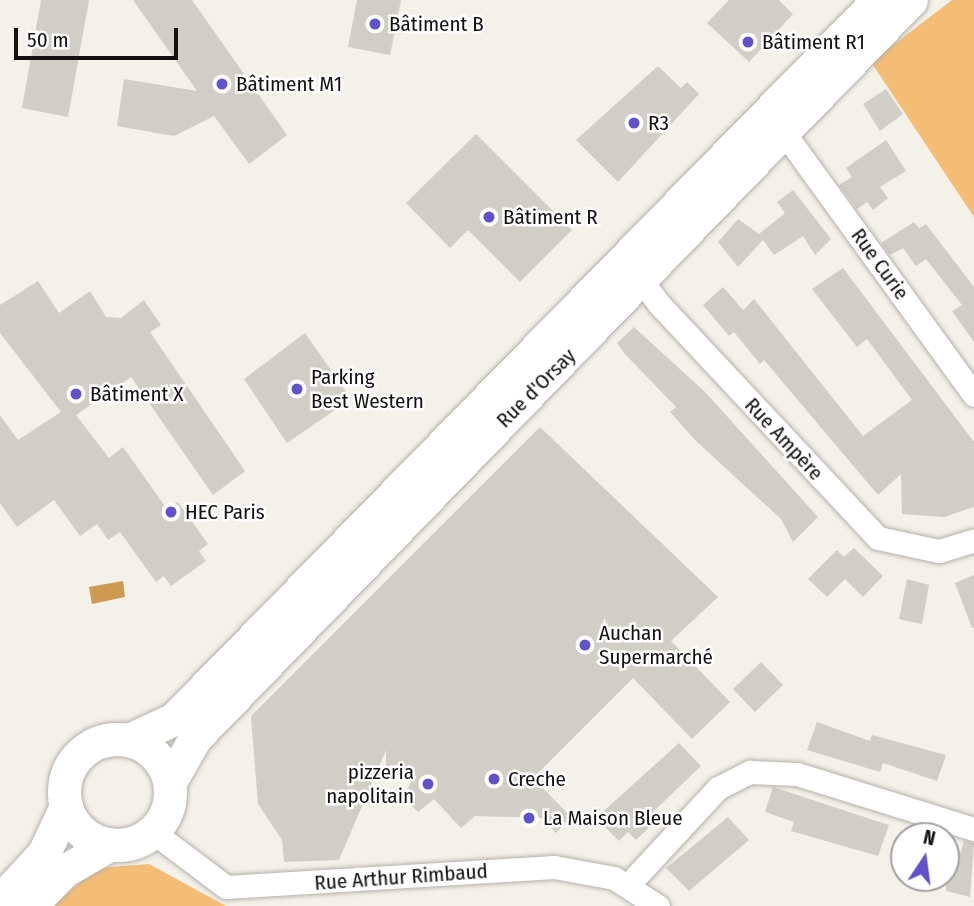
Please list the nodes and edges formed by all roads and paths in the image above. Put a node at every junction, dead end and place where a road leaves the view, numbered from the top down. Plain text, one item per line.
1 (878, 0) edge
2 (911, 0) edge
3 (747, 133) junction
4 (785, 134) junction
5 (635, 272) junction
6 (974, 395) edge
7 (974, 540) edge
8 (129, 740) junction
9 (170, 782) junction
10 (66, 806) junction
11 (974, 829) edge
12 (153, 832) junction
13 (109, 845) junction
14 (629, 884) junction
15 (0, 901) edge
16 (30, 906) edge
17 (658, 906) edge

1 - 3 main road, Rue d'Orsay
2 - 4 main road, Rue d'Orsay
3 - 4 street
3 - 5 main road, Rue d'Orsay
4 - 5 main road, Rue d'Orsay
4 - 6 street, Rue Curie
5 - 7 street, Rue Ampère
5 - 8 main road, Rue d'Orsay
5 - 9 main road, Rue d'Orsay
8 - 9 main road
8 - 10 main road
9 - 12 main road
10 - 13 main road
10 - 15 main road
11 - 14 street
12 - 13 main road
12 - 14 street, Rue Arthur Rimbaud
13 - 16 main road
14 - 17 street, Rue Arthur Rimbaud

